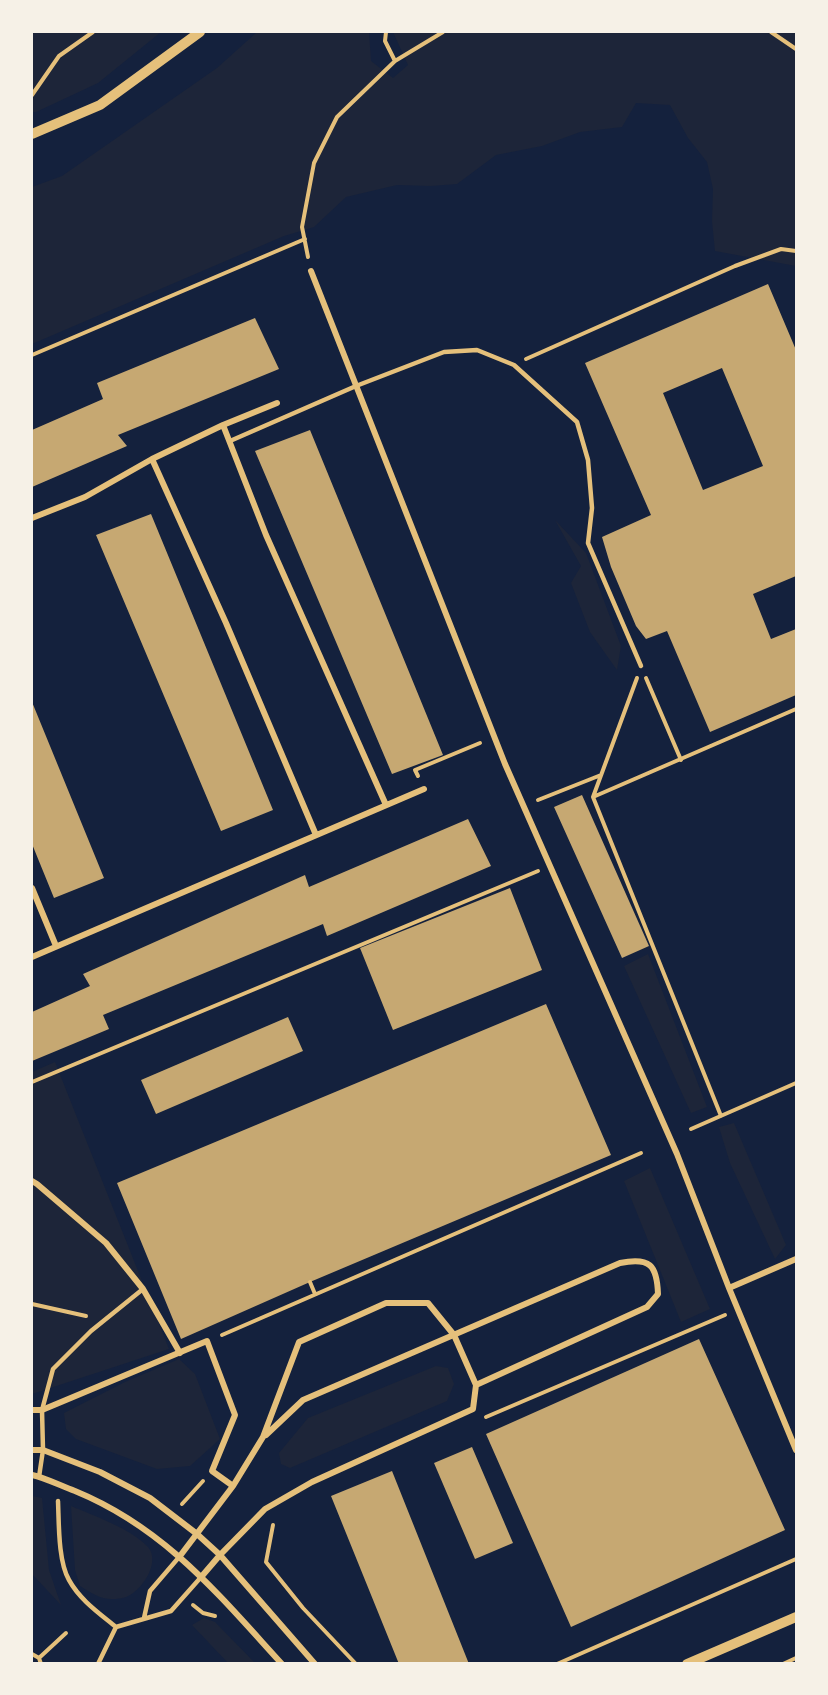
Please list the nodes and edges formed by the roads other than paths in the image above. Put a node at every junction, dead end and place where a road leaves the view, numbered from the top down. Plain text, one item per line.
1 (200, 32) edge
2 (32, 134) edge
3 (311, 271) road end
4 (356, 386) junction
5 (277, 403) dead end
6 (223, 424) junction
7 (230, 441) junction
8 (152, 459) junction
9 (32, 518) edge
10 (641, 666) road end
11 (424, 789) dead end
12 (386, 805) junction
13 (316, 835) junction
14 (32, 888) edge
15 (56, 946) junction
16 (32, 957) edge
17 (32, 1181) edge
18 (796, 1259) edge
19 (729, 1288) junction
20 (143, 1290) junction
21 (454, 1335) junction
22 (180, 1353) junction
23 (476, 1385) junction
24 (32, 1410) edge
25 (42, 1410) junction
26 (263, 1437) junction
27 (32, 1450) edge
28 (43, 1450) junction
29 (796, 1450) edge
30 (35, 1476) edge
31 (233, 1486) junction
32 (58, 1501) dead end
33 (198, 1534) junction
34 (220, 1555) junction
35 (180, 1556) junction
36 (202, 1576) junction
37 (796, 1617) edge
38 (144, 1618) junction
39 (116, 1627) junction
40 (98, 1664) edge
41 (282, 1664) edge
42 (315, 1664) edge
43 (687, 1664) edge

1 - 2 street
3 - 4 street
4 - 7 lane
4 - 10 lane
4 - 19 street
5 - 6 street
6 - 7 street
6 - 8 street
7 - 12 street
8 - 9 street
8 - 13 street
11 - 12 street
12 - 13 street
13 - 15 street
14 - 15 street
15 - 16 street
17 - 20 street
18 - 19 street
19 - 29 street
20 - 22 street
20 - 25 lane
21 - 23 street
21 - 23 street
21 - 26 street
21 - 26 street
22 - 25 street
22 - 31 street
23 - 34 street
24 - 25 street
25 - 28 lane
26 - 31 street
27 - 28 street
28 - 30 lane
28 - 33 street
30 - 35 street
31 - 33 street
32 - 39 lane
33 - 34 street
33 - 35 street
34 - 36 street
34 - 42 street
35 - 36 street
35 - 38 lane
36 - 38 lane
36 - 41 street
37 - 43 street
38 - 39 lane
39 - 40 lane

